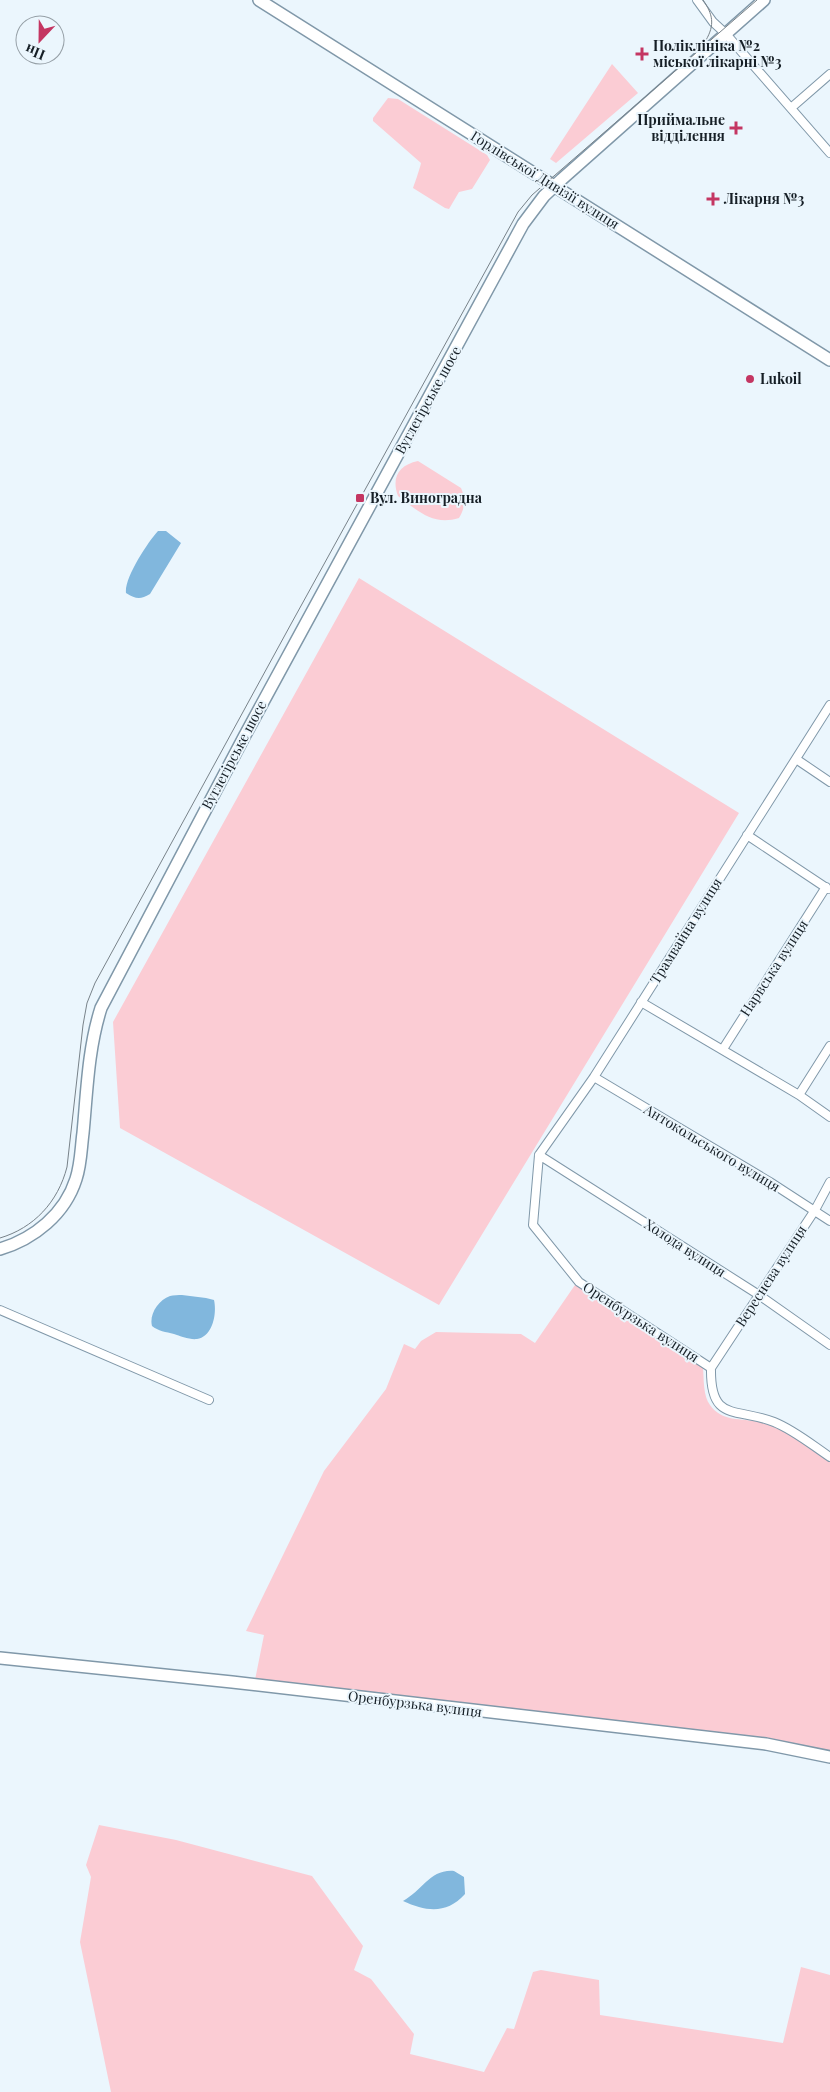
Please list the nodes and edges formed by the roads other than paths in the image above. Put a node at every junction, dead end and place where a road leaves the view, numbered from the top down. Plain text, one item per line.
1 (259, 0) edge
2 (697, 0) edge
3 (764, 0) edge
4 (726, 34) junction
5 (830, 74) edge
6 (791, 108) junction
7 (830, 153) edge
8 (555, 187) junction
9 (830, 360) edge
10 (830, 705) edge
11 (796, 759) junction
12 (830, 782) edge
13 (747, 835) junction
14 (828, 889) edge
15 (641, 1002) junction
16 (830, 1046) edge
17 (722, 1049) junction
18 (594, 1077) junction
19 (799, 1095) junction
20 (830, 1117) edge
21 (539, 1155) junction
22 (830, 1182) edge
23 (815, 1210) junction
24 (830, 1220) edge
25 (0, 1249) edge
26 (759, 1295) junction
27 (0, 1310) edge
28 (830, 1345) edge
29 (711, 1368) junction
30 (209, 1400) dead end
31 (830, 1456) edge
32 (0, 1658) edge
33 (830, 1758) edge

1 - 8 street, Горлівської Дивізії вулиця
2 - 4 street
3 - 4 street, Вуглегірське шосе
4 - 6 street
4 - 8 street, Вуглегірське шосе
5 - 6 street
6 - 7 street
8 - 9 street, Горлівської Дивізії вулиця
8 - 25 street, Вуглегірське шосе
10 - 11 street, Трамвайна вулиця
11 - 12 street
11 - 13 street, Трамвайна вулиця
13 - 14 street
13 - 15 street, Трамвайна вулиця
14 - 17 street, Нарвська вулиця
15 - 17 street
15 - 18 street, Трамвайна вулиця
16 - 19 street
17 - 19 street
18 - 21 street, Трамвайна вулиця
18 - 23 street, Антокольського вулиця
19 - 20 street
21 - 26 street, Холода вулиця
21 - 29 street, Оренбурзька вулиця
22 - 23 street, Вереснева вулиця
23 - 24 street, Антокольського вулиця
23 - 26 street, Вереснева вулиця
26 - 28 street, Холода вулиця
26 - 29 street, Вереснева вулиця
27 - 30 street
29 - 31 street, Оренбурзька вулиця
32 - 33 street, Оренбурзька вулиця

